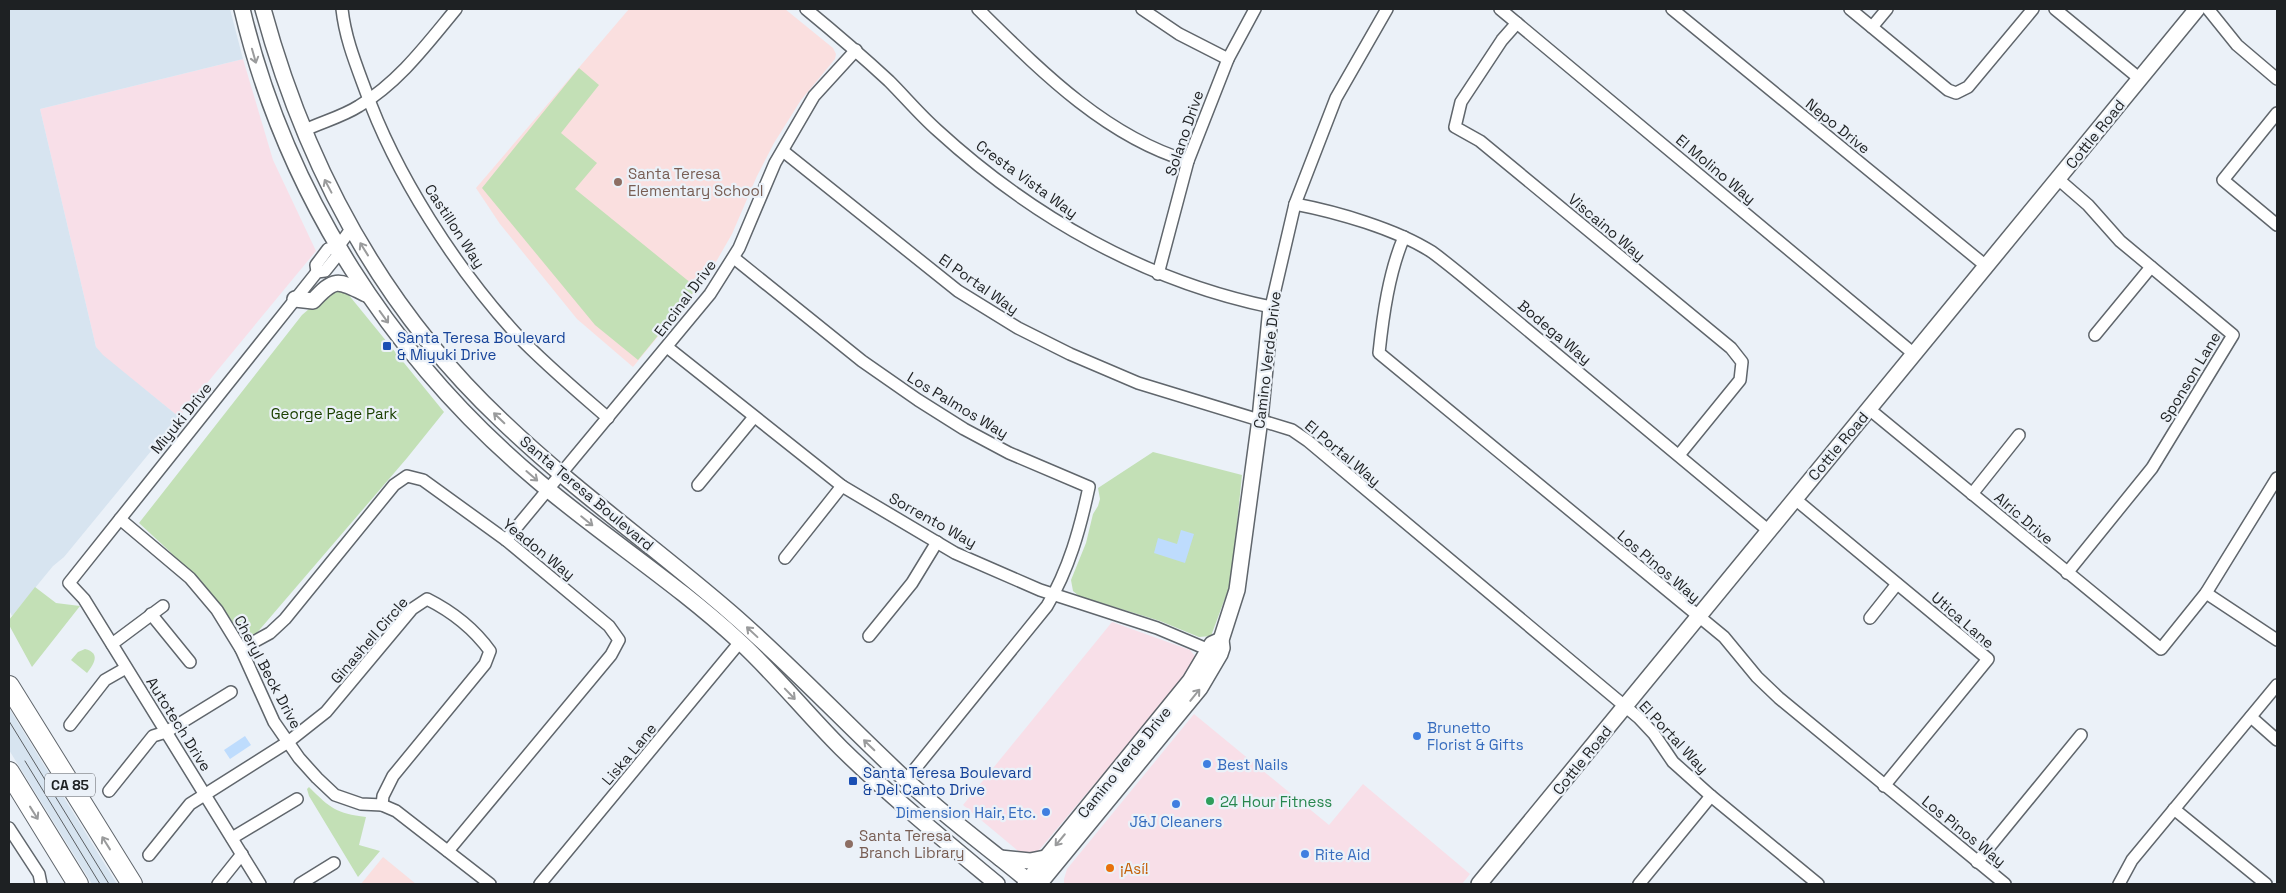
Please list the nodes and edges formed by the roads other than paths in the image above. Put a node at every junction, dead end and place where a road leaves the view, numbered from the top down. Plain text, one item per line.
1 (242, 9) edge
2 (263, 9) edge
3 (342, 9) edge
4 (456, 9) edge
5 (806, 9) edge
6 (978, 9) edge
7 (1142, 9) edge
8 (1255, 9) edge
9 (1387, 9) edge
10 (1500, 9) edge
11 (1672, 9) edge
12 (1850, 9) edge
13 (1887, 9) edge
14 (2033, 9) edge
15 (2055, 9) edge
16 (2197, 9) edge
17 (2208, 9) edge
18 (1517, 23) junction
19 (1872, 27) junction
20 (856, 50) junction
21 (1228, 59) junction
22 (2140, 79) junction
23 (2277, 79) edge
24 (368, 100) junction
25 (2277, 113) edge
26 (303, 131) junction
27 (783, 151) junction
28 (1188, 161) junction
29 (2058, 179) junction
30 (1295, 204) junction
31 (2277, 225) edge
32 (351, 229) junction
33 (1404, 237) junction
34 (338, 247) junction
35 (734, 258) junction
36 (1986, 266) junction
37 (2151, 267) junction
38 (1158, 274) junction
39 (368, 295) junction
40 (295, 299) junction
41 (1271, 307) junction
42 (2096, 335) dead end
43 (667, 347) junction
44 (1914, 354) junction
45 (1869, 410) junction
46 (608, 418) junction
47 (754, 418) junction
48 (1260, 419) junction
49 (2019, 435) dead end
50 (1679, 455) junction
51 (562, 473) junction
52 (2277, 478) edge
53 (698, 485) dead end
54 (842, 486) junction
55 (549, 490) junction
56 (1972, 494) junction
57 (1795, 499) junction
58 (120, 519) junction
59 (1769, 531) junction
60 (506, 540) junction
61 (937, 542) junction
62 (784, 558) dead end
63 (2068, 573) junction
64 (69, 583) joint
65 (1897, 584) junction
66 (2206, 593) junction
67 (1054, 595) junction
68 (163, 606) dead end
69 (151, 614) junction
70 (1698, 617) junction
71 (1870, 618) dead end
72 (869, 636) dead end
73 (2277, 640) edge
74 (740, 642) junction
75 (112, 644) junction
76 (1216, 648) junction
77 (241, 649) junction
78 (190, 662) dead end
79 (126, 668) junction
80 (2277, 685) edge
81 (9, 686) edge
82 (231, 692) dead end
83 (1625, 706) junction
84 (2251, 717) junction
85 (70, 725) dead end
86 (166, 732) junction
87 (2082, 735) dead end
88 (2277, 740) edge
89 (288, 742) junction
90 (9, 772) edge
91 (906, 780) junction
92 (1884, 786) junction
93 (109, 791) dead end
94 (204, 794) junction
95 (1711, 796) junction
96 (297, 799) dead end
97 (382, 805) junction
98 (2174, 809) junction
99 (9, 828) edge
100 (232, 838) junction
101 (448, 852) junction
102 (242, 854) junction
103 (149, 855) dead end
104 (998, 857) junction
105 (1977, 862) junction
106 (1049, 863) junction
107 (334, 864) dead end
108 (984, 877) edge
109 (1031, 883) edge
110 (41, 884) edge
111 (78, 884) edge
112 (132, 884) edge
113 (218, 884) edge
114 (260, 884) edge
115 (300, 884) edge
116 (490, 884) edge
117 (540, 884) edge
118 (997, 884) edge
119 (1054, 884) edge
120 (1479, 884) edge
121 (1639, 884) edge
122 (1818, 884) edge
123 (2005, 884) edge
124 (2119, 884) edge
125 (2266, 884) edge

1 -> 34 main road, Santa Teresa Boulevard
2 - 26 main road, Santa Teresa Boulevard
3 - 24 street, Castillon Way
4 - 24 street
5 - 20 street, Cresta Vista Way
6 - 28 street
7 - 21 street
8 - 21 street, Solano Drive
9 - 30 street, Camino Verde Drive
10 - 18 street, El Molino Way
11 - 36 street, Nepo Drive
12 - 19 street
13 - 19 street
14 - 19 street
15 - 22 street
16 - 22 main road, Cottle Road
17 - 23 street
18 - 44 street, El Molino Way
18 - 50 street, Viscaino Way
20 - 27 street, Encinal Drive
20 - 38 street, Cresta Vista Way
21 - 28 street, Solano Drive
22 - 29 main road, Cottle Road
24 - 26 street
24 - 46 street, Castillon Way
25 - 31 street
32 -> 26 main road, Santa Teresa Boulevard
27 - 35 street, Encinal Drive
27 - 48 street, El Portal Way
28 - 38 street, Solano Drive
29 - 36 main road, Cottle Road
29 - 37 street, Sponson Lane
30 - 33 street, Bodega Way
30 - 41 street, Camino Verde Drive
32 - 34 street, Miyuki Drive
51 -> 32 main road, Santa Teresa Boulevard
33 - 50 street, Bodega Way
33 - 70 street, Los Pinos Way
34 - 39 main road, Santa Teresa Boulevard
34 - 40 street, Miyuki Drive
35 - 43 street, Encinal Drive
35 - 67 street, Los Palmos Way
36 - 44 main road, Cottle Road
37 - 42 street
37 - 63 street, Sponson Lane
38 - 41 street, Cresta Vista Way
39 - 40 main road
39 -> 55 main road, Santa Teresa Boulevard
40 - 58 street, Miyuki Drive
41 - 48 main road, Camino Verde Drive
43 - 46 street, Encinal Drive
43 - 47 street, Sorrento Way
44 - 45 main road, Cottle Road
45 - 56 street, Alric Drive
45 - 57 main road, Cottle Road
46 - 51 street, Encinal Drive
47 - 53 street
47 - 54 street, Sorrento Way
48 - 76 main road, Camino Verde Drive
48 - 83 street, El Portal Way
49 - 56 street
50 - 59 street, Bodega Way
51 - 55 street, Encinal Drive
91 -> 51 main road, Santa Teresa Boulevard
52 - 66 street
54 - 61 street, Sorrento Way
54 - 62 street
55 - 60 street, Encinal Drive
55 -> 74 main road, Santa Teresa Boulevard
56 - 63 street, Alric Drive
57 - 59 main road, Cottle Road
57 - 65 street, Utica Lane
58 - 64 street, Miyuki Drive
58 - 77 street, Cheryl Beck Drive
59 - 70 main road, Cottle Road
60 - 77 street, Yeadon Way
60 - 101 street, Yeadon Way
61 - 67 street, Sorrento Way
61 - 72 street
63 - 66 street, Alric Drive
64 - 75 street, Autotech Drive
65 - 71 street
65 - 92 street, Utica Lane
66 - 73 street
67 - 76 street, Sorrento Way
67 - 91 street
68 - 69 street
69 - 75 street
69 - 78 street
70 - 83 main road, Cottle Road
70 - 92 street, Los Pinos Way
74 -> 108 main road, Santa Teresa Boulevard
74 - 117 street, Liska Lane
75 - 79 street, Autotech Drive
76 - 106 main road, Camino Verde Drive
77 - 89 street, Cheryl Beck Drive
79 - 85 street
79 - 86 street, Autotech Drive
80 - 84 street
112 -> 81 highway, CA 85
82 - 86 street
83 - 95 street, El Portal Way
83 - 120 main road, Cottle Road
84 - 88 street
84 - 98 street
86 - 93 street
86 - 94 street, Autotech Drive
87 - 105 street
89 - 94 street
89 - 97 street, Cheryl Beck Drive
89 - 97 street, Ginashell Circle
90 -> 111 highway, CA 85
91 - 104 main road, Santa Teresa Boulevard
92 - 105 street, Los Pinos Way
94 - 100 street, Autotech Drive
94 - 103 street
95 - 121 street
95 - 122 street, El Portal Way
96 - 100 street
97 - 101 street, Cheryl Beck Drive
98 - 124 street
98 - 125 street
99 - 110 street
100 - 102 street, Autotech Drive
101 - 116 street, Cheryl Beck Drive
102 - 113 street
102 - 114 street, Autotech Drive
104 - 106 main road
104 - 109 main road, Santa Teresa Boulevard
105 - 123 street, Los Pinos Way
106 - 109 main road, Camino Verde Drive
106 - 119 main road
107 - 115 street
108 - 118 main road, Santa Teresa Boulevard

